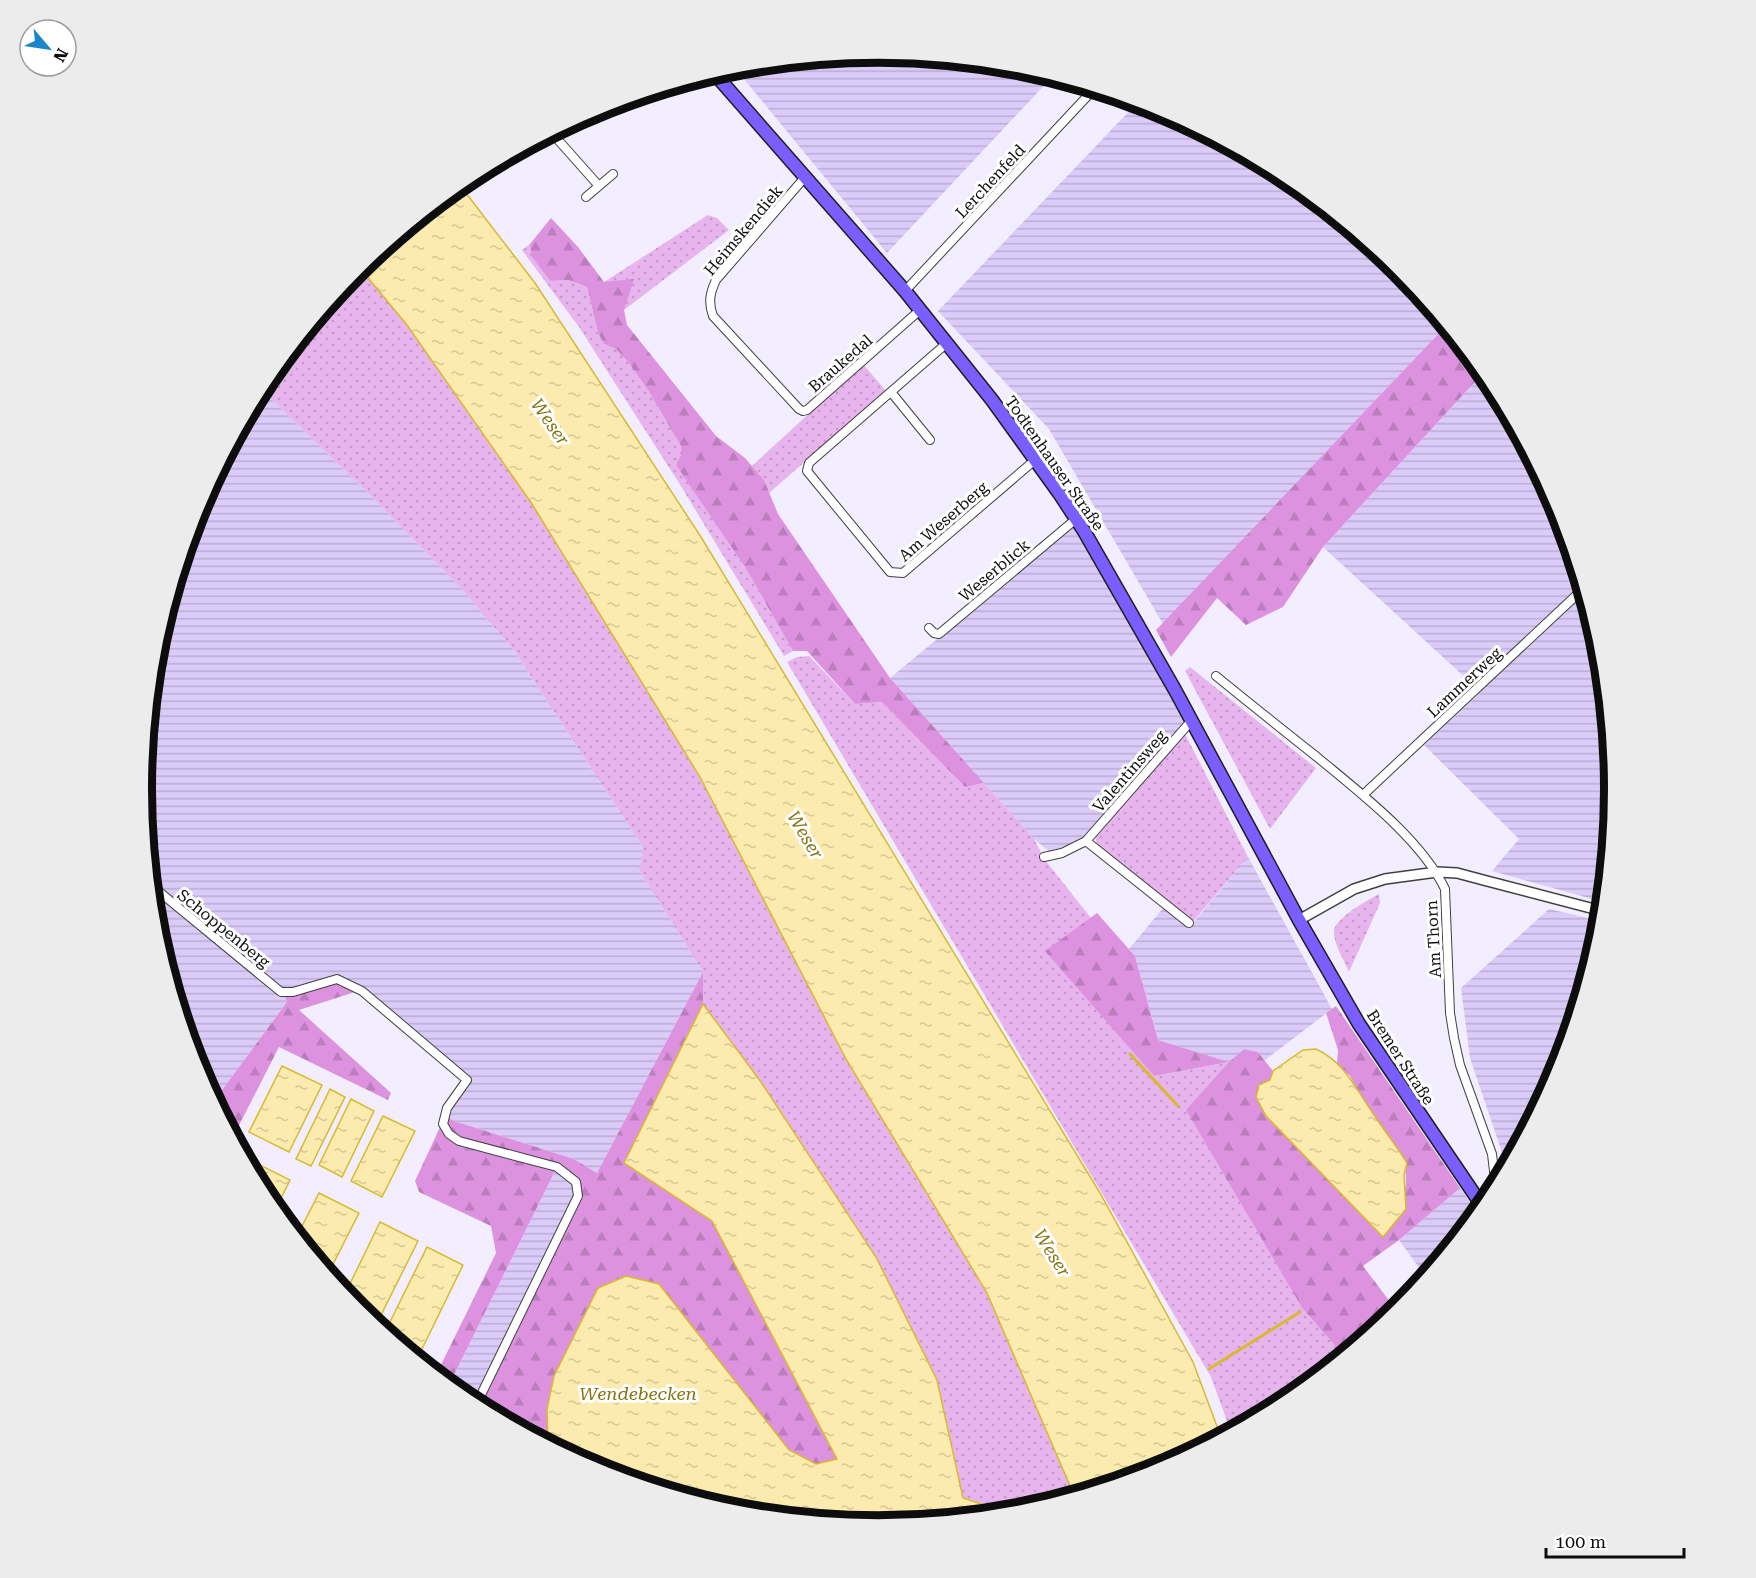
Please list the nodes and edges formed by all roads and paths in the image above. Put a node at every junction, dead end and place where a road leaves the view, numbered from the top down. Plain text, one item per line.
1 (721, 81) edge
2 (1088, 95) edge
3 (557, 138) edge
4 (613, 174) dead end
5 (806, 176) junction
6 (599, 186) junction
7 (586, 197) dead end
8 (905, 291) junction
9 (920, 310) junction
10 (947, 343) junction
11 (753, 360) joint
12 (891, 392) junction
13 (930, 440) dead end
14 (1035, 460) junction
15 (1076, 519) junction
16 (1577, 595) edge
17 (929, 628) dead end
18 (1216, 676) dead end
19 (1192, 720) junction
20 (1363, 795) junction
21 (1086, 841) junction
22 (1044, 856) dead end
23 (1437, 872) junction
24 (159, 892) edge
25 (1594, 909) edge
26 (1299, 920) junction
27 (1188, 923) dead end
28 (1494, 1173) edge
29 (1477, 1199) edge
30 (480, 1396) edge

1 - 5 main road, Todtenhauser Straße
2 - 8 street, Lerchenfeld
3 - 6 street
4 - 6 street
5 - 8 main road, Todtenhauser Straße
5 - 11 street, Heimskendiek
6 - 7 street
8 - 9 main road, Todtenhauser Straße
9 - 10 main road, Todtenhauser Straße
9 - 11 street, Braukedal
10 - 12 street
10 - 14 main road, Todtenhauser Straße
12 - 13 street
12 - 14 street, Am Weserberg
14 - 15 main road, Todtenhauser Straße
15 - 17 street, Weserblick
15 - 19 main road, Todtenhauser Straße
16 - 20 street, Lammerweg
18 - 20 street, Am Thorn
19 - 21 street, Valentinsweg
19 - 26 main road, Todtenhauser Straße
20 - 23 street, Am Thorn
21 - 22 street, Valentinsweg
21 - 27 street
23 - 25 street
23 - 26 street
23 - 28 street, Am Thorn
24 - 30 street, Schoppenberg
26 - 29 main road, Bremer Straße

